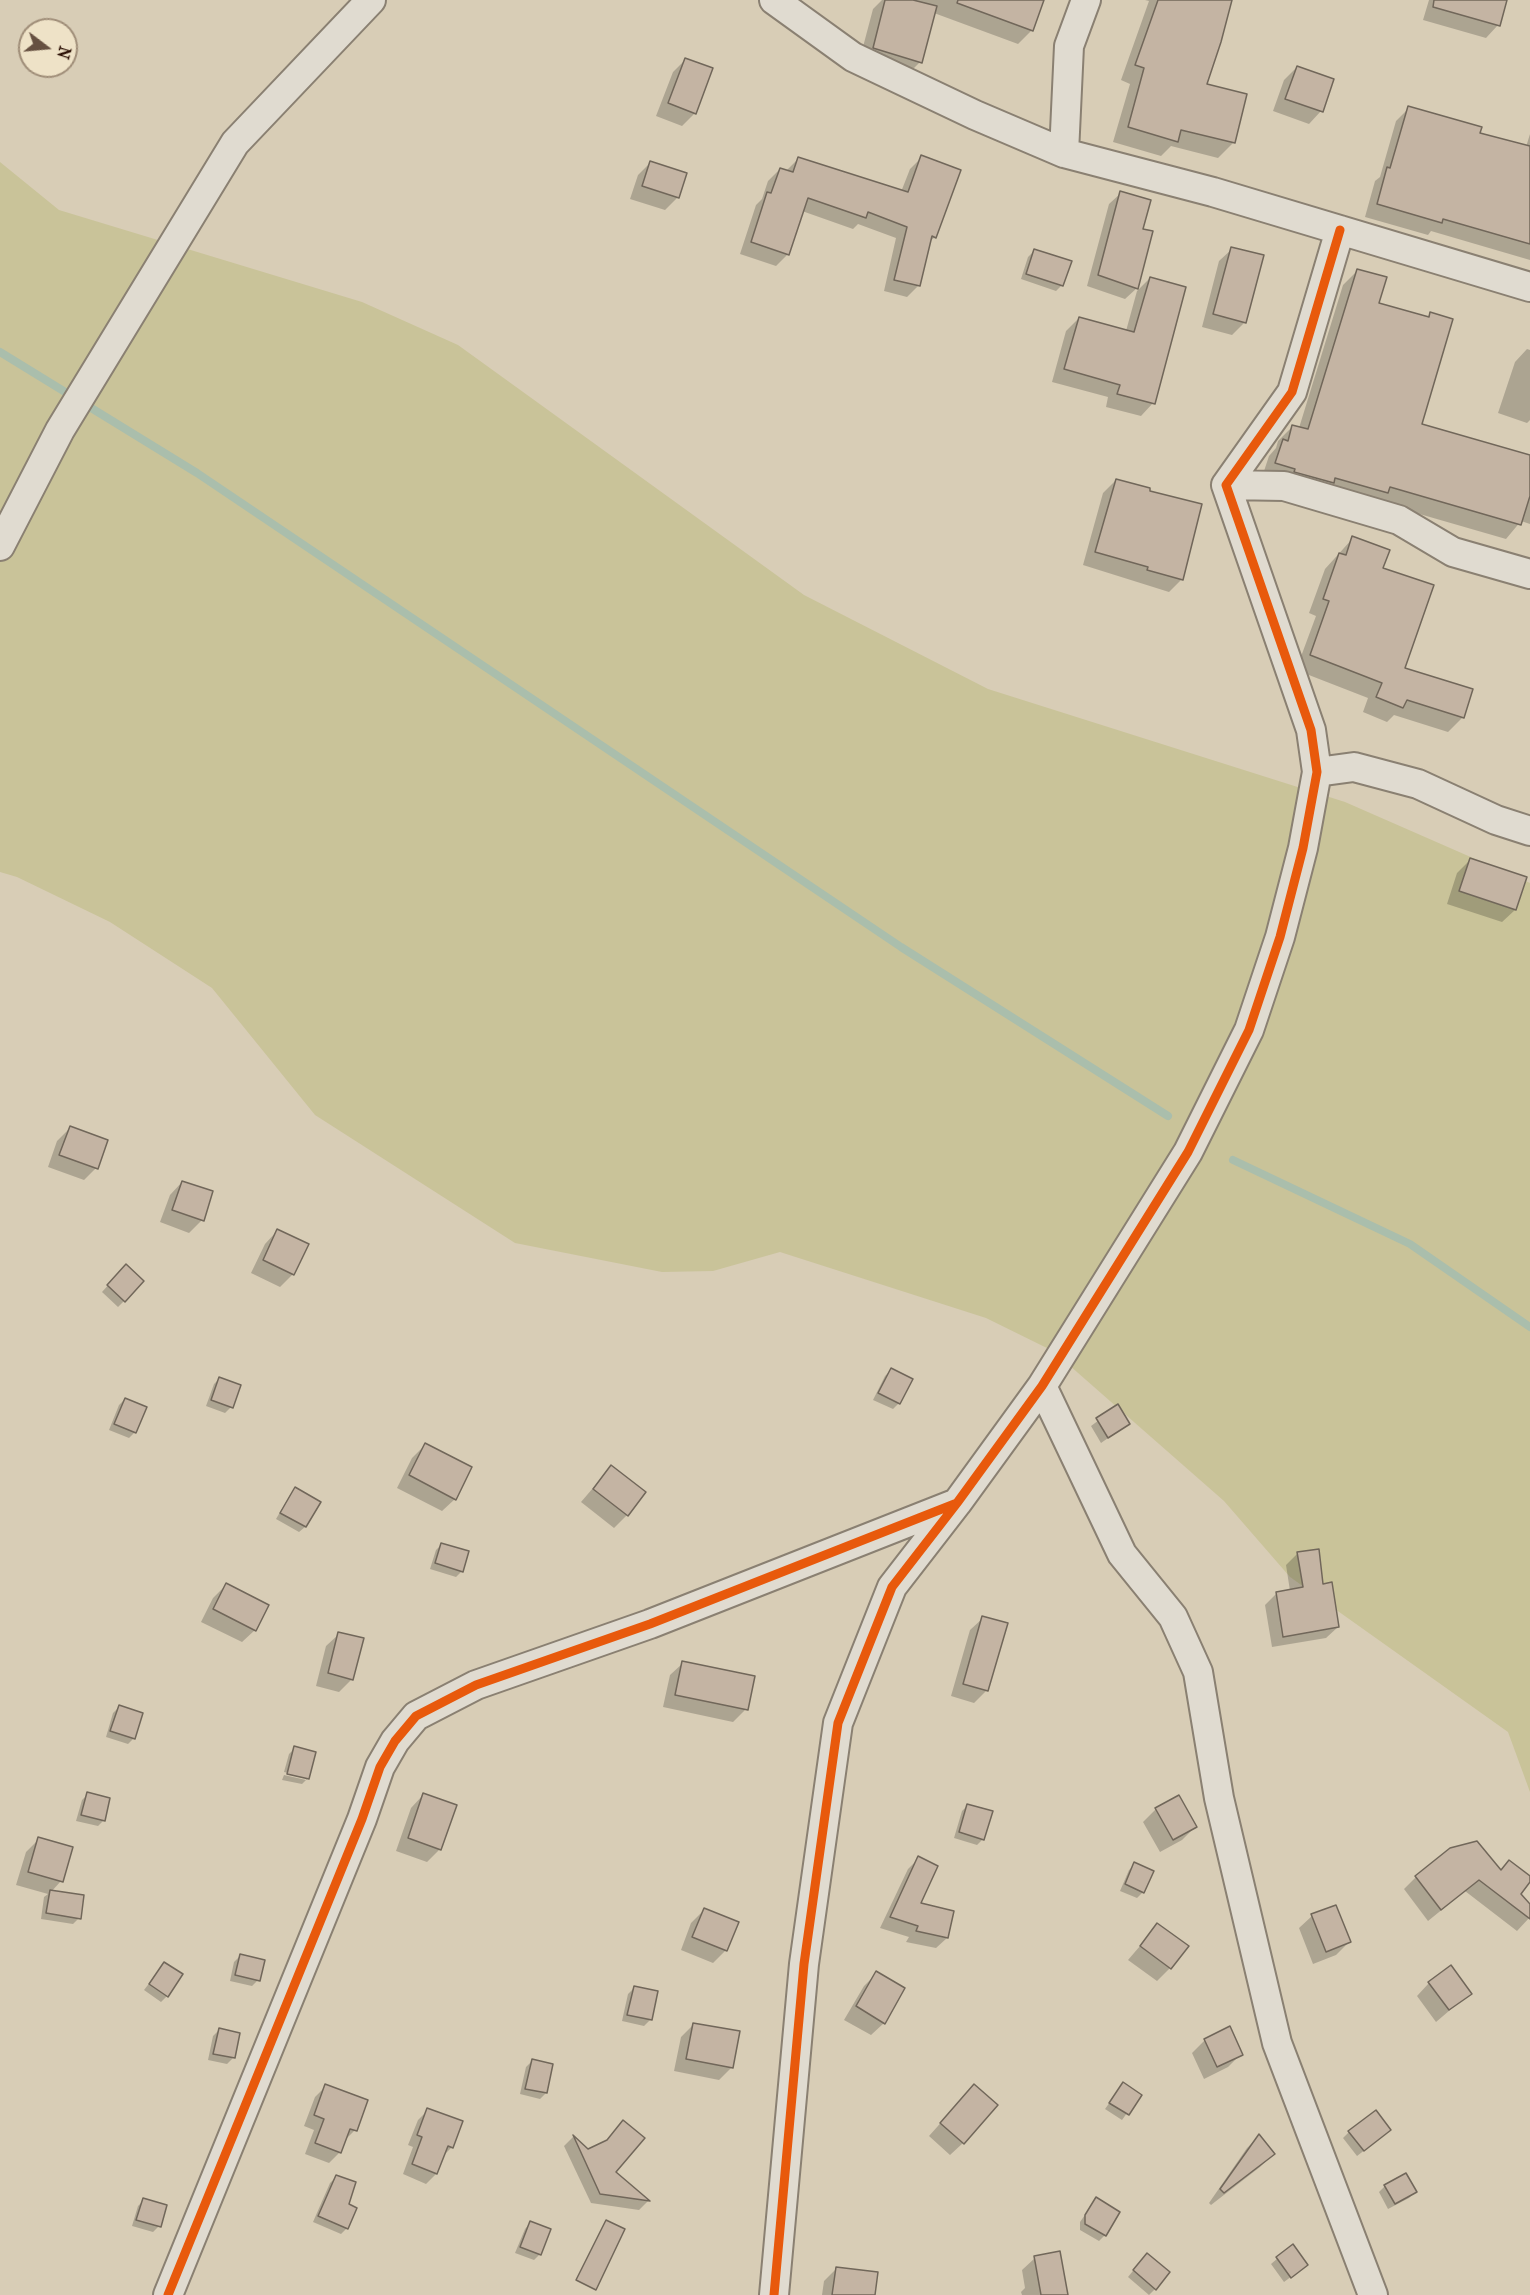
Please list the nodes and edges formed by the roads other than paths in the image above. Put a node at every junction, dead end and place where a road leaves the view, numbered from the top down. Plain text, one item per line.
1 (371, 0) edge
2 (774, 0) edge
3 (1086, 0) edge
4 (1064, 153) junction
5 (1340, 230) junction
6 (1530, 287) edge
7 (1226, 484) junction
8 (0, 546) edge
9 (1530, 574) edge
10 (1317, 772) junction
11 (1530, 831) edge
12 (1042, 1386) junction
13 (957, 1503) junction
14 (168, 2295) edge
15 (774, 2295) edge
16 (1373, 2295) edge

1 - 8 street
2 - 4 street
3 - 4 street
4 - 5 street
5 - 6 street
5 - 7 street
7 - 9 street
7 - 10 street
10 - 11 street
10 - 12 street
12 - 13 street
12 - 16 street
13 - 14 street
13 - 15 street

